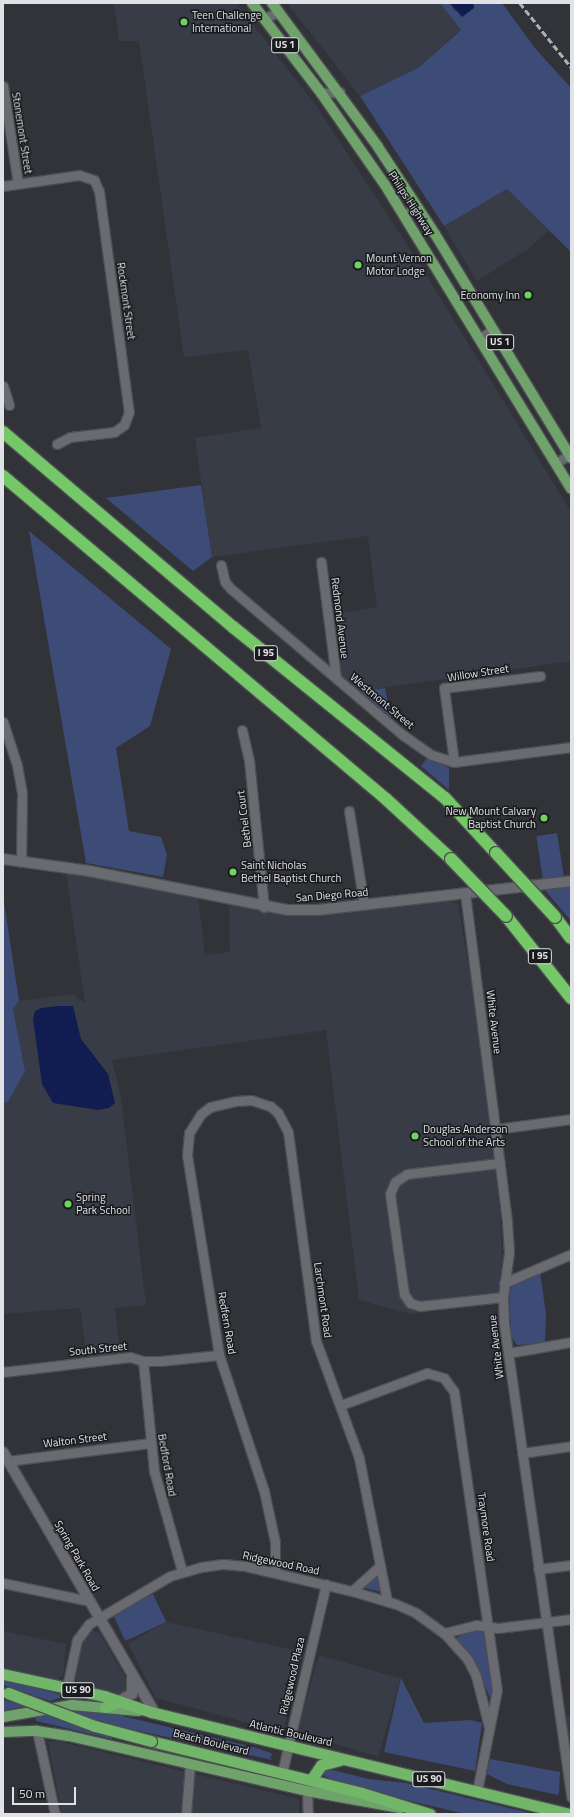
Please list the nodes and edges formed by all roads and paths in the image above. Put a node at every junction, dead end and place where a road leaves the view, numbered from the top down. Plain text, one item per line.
1 (252, 3) edge
2 (272, 3) edge
3 (279, 12) junction
4 (264, 18) junction
5 (3, 86) edge
6 (340, 92) junction
7 (321, 93) junction
8 (18, 184) junction
9 (3, 186) edge
10 (418, 207) junction
11 (404, 215) junction
12 (493, 330) junction
13 (480, 338) junction
14 (3, 386) edge
15 (9, 405) dead end
16 (3, 432) edge
17 (57, 444) dead end
18 (570, 456) edge
19 (556, 463) junction
20 (3, 476) edge
21 (571, 489) edge
22 (321, 562) dead end
23 (221, 565) dead end
24 (540, 676) dead end
25 (336, 678) junction
26 (3, 722) edge
27 (242, 730) dead end
28 (571, 746) edge
29 (454, 762) junction
30 (349, 811) dead end
31 (3, 859) edge
32 (21, 862) junction
33 (571, 881) edge
34 (465, 893) junction
35 (364, 905) junction
36 (264, 907) junction
37 (571, 938) edge
38 (571, 998) edge
39 (236, 1101) joint
40 (571, 1119) edge
41 (496, 1130) junction
42 (500, 1162) junction
43 (571, 1254) edge
44 (504, 1283) junction
45 (503, 1297) junction
46 (571, 1342) edge
47 (508, 1353) junction
48 (219, 1355) junction
49 (143, 1361) junction
50 (3, 1372) edge
51 (341, 1405) junction
52 (150, 1443) junction
53 (571, 1446) edge
54 (3, 1452) edge
55 (522, 1453) junction
56 (6, 1461) edge
57 (571, 1565) edge
58 (380, 1566) junction
59 (538, 1569) junction
60 (182, 1571) junction
61 (275, 1572) junction
62 (3, 1582) edge
63 (326, 1584) junction
64 (352, 1591) junction
65 (90, 1601) junction
66 (387, 1601) junction
67 (99, 1617) junction
68 (571, 1619) edge
69 (546, 1622) junction
70 (489, 1628) junction
71 (444, 1633) junction
72 (131, 1673) junction
73 (3, 1674) edge
74 (67, 1687) junction
75 (6, 1693) edge
76 (119, 1701) junction
77 (105, 1706) junction
78 (153, 1713) junction
79 (3, 1717) edge
80 (490, 1730) junction
81 (36, 1731) junction
82 (3, 1732) edge
83 (288, 1746) junction
84 (347, 1759) junction
85 (190, 1764) junction
86 (282, 1773) junction
87 (311, 1780) junction
88 (307, 1791) junction
89 (477, 1791) junction
90 (571, 1797) edge
91 (415, 1810) junction
92 (55, 1814) edge
93 (186, 1814) edge
94 (308, 1814) edge
95 (430, 1814) edge
96 (571, 1814) edge

1 - 4 main road, Philips Highway / US 1
2 - 3 main road, Philips Highway / US 1
3 - 4 street
3 - 6 main road, Philips Highway / US 1
4 - 7 main road, Philips Highway / US 1
5 - 8 street, Stonemont Street
6 - 7 street
6 - 10 main road, Philips Highway / US 1
7 - 11 main road, Philips Highway / US 1
8 - 9 street
8 - 17 street, Rockmont Street
10 - 11 street
10 - 12 main road, Philips Highway / US 1
11 - 13 main road, Philips Highway / US 1
12 - 13 street
12 - 18 main road, Philips Highway / US 1
13 - 19 main road, Philips Highway / US 1
14 - 15 street
16 - 37 highway, I 95, bridge
18 - 19 street
19 - 21 main road, Philips Highway / US 1
20 - 38 highway, I 95, bridge
22 - 25 street, Redmond Avenue
23 - 25 street, Westmont Street
24 - 29 street, Willow Street
25 - 29 street, Westmont Street
26 - 32 street
27 - 36 street, Bethel Court
28 - 29 street, Westmont Street
30 - 35 street
31 - 32 street, San Diego Road
32 - 36 street, San Diego Road
33 - 34 street, San Diego Road
34 - 35 street, San Diego Road
34 - 41 street, White Avenue
35 - 36 street, San Diego Road
39 - 48 street, Redfern Road
39 - 51 street, Larchmont Road
40 - 41 street
41 - 42 street, White Avenue
42 - 44 street, White Avenue
42 - 45 street
43 - 44 street
44 - 45 street, White Avenue
45 - 47 street, White Avenue
46 - 47 street
47 - 55 street, White Avenue
48 - 49 street, South Street
48 - 61 street, Redfern Road
49 - 50 street, South Street
49 - 52 street, Bedford Road
51 - 58 street, Larchmont Road
51 - 70 street, Traymore Road
52 - 56 street, Walton Street
52 - 60 street, Bedford Road
53 - 55 street
54 - 56 street, Spring Park Road
55 - 59 street, White Avenue
56 - 65 street, Spring Park Road
57 - 59 street
58 - 64 street
58 - 66 street, Larchmont Road
59 - 69 street, White Avenue
60 - 61 street, Ridgewood Road
60 - 67 street, Ridgewood Road
61 - 63 street, Ridgewood Road
62 - 65 street
63 - 64 street, Ridgewood Road
63 - 83 street, Ridgewood Plaza
64 - 66 street, Ridgewood Road
65 - 67 street, Spring Park Road
66 - 71 street, Ridgewood Road
67 - 72 street, Spring Park Road
67 - 74 street, Ridgewood Road
68 - 69 street
69 - 70 street
69 - 90 street, White Avenue
70 - 71 street
70 - 80 street, Traymore Road
71 - 80 street, Ridgewood Road
72 - 76 street, Spring Park Road
72 - 78 street, Spring Park Road
73 - 74 highway, US 90
74 - 76 highway, US 90
75 - 86 highway, Beach Boulevard / US 90, bridge
76 - 77 highway
76 - 78 highway, US 90
77 - 78 main road, Atlantic Boulevard
77 - 79 main road, Atlantic Boulevard
78 - 83 highway, Atlantic Boulevard / US 90
80 - 89 street, Traymore Road
81 - 82 main road
81 - 85 main road
81 - 92 street
83 - 84 highway, Atlantic Boulevard / US 90
83 - 86 street, Ridgewood Plaza
84 - 87 highway
84 - 89 highway, Atlantic Boulevard / US 90
85 - 88 main road
85 - 93 street
86 - 87 highway, Beach Boulevard / US 90
87 - 88 main road
87 - 91 highway, Beach Boulevard / US 90
88 - 91 main road
88 - 94 street
89 - 96 highway, Atlantic Boulevard / US 90
91 - 95 highway, US 90

